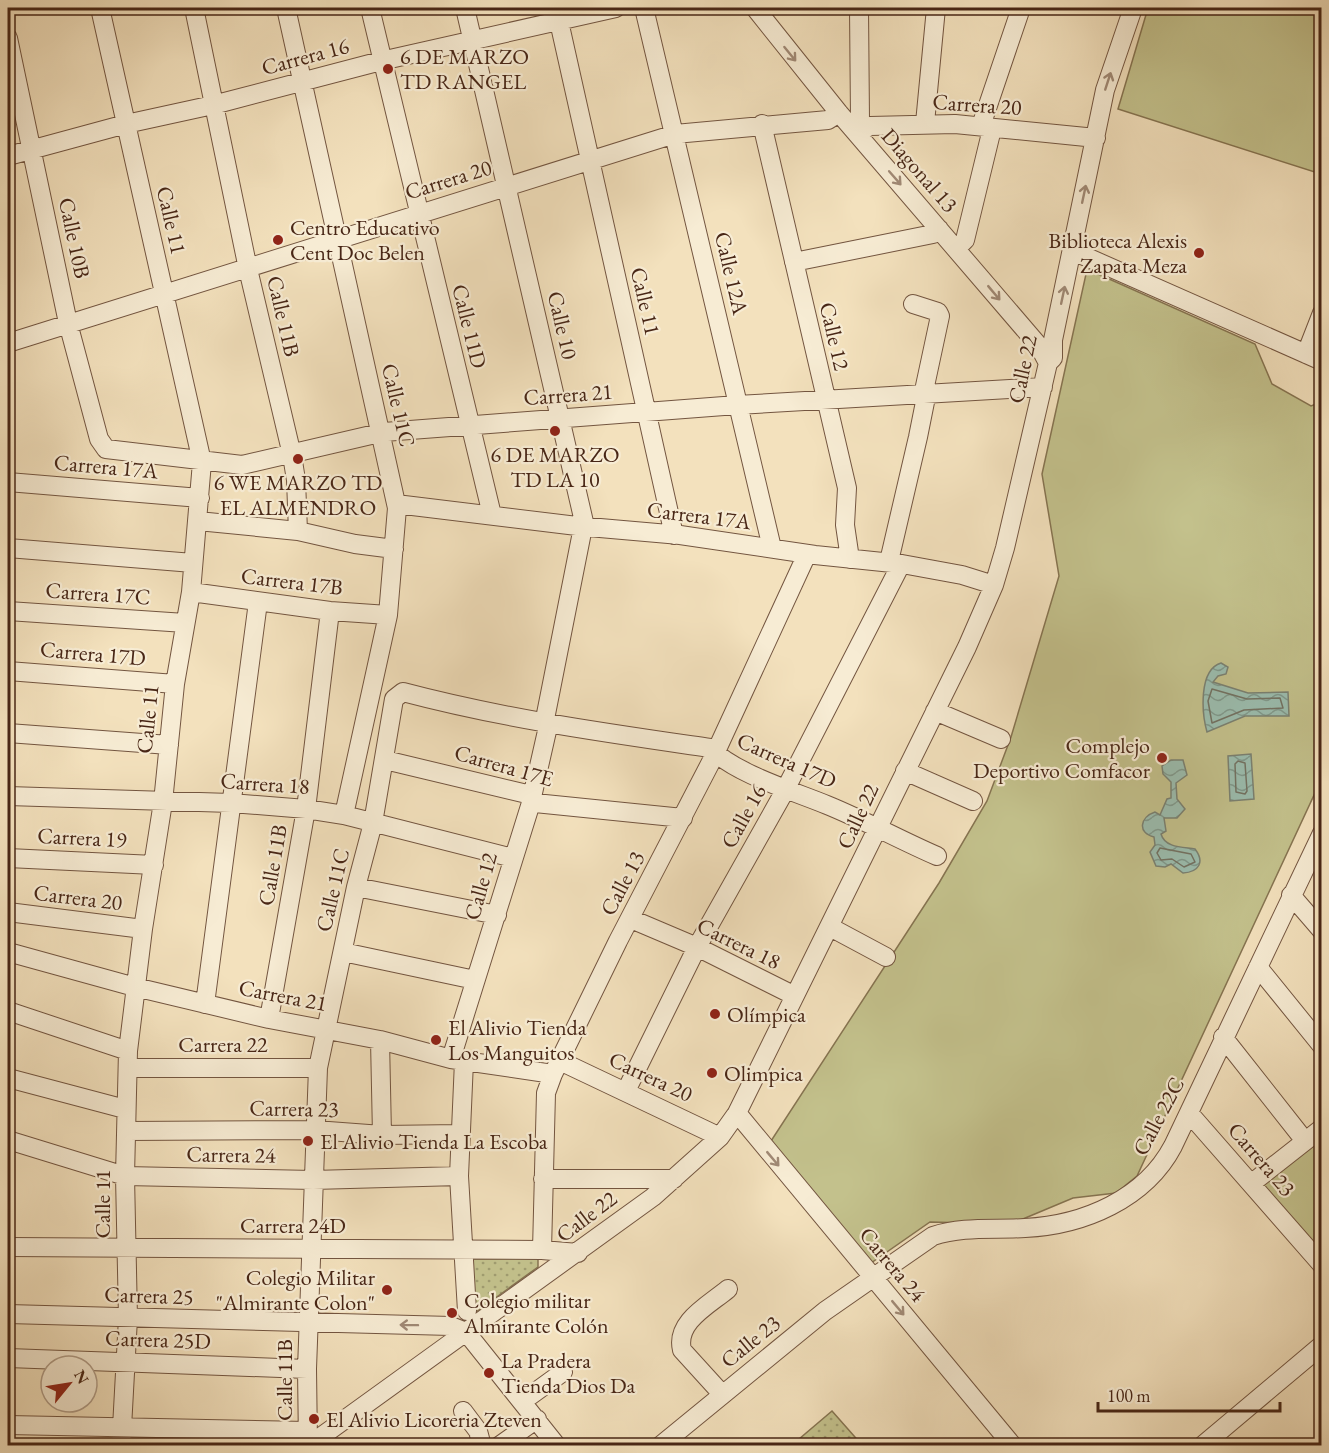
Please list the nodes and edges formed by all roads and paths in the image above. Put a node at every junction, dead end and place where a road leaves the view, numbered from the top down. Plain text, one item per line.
1 (100, 8) edge
2 (194, 8) edge
3 (286, 8) edge
4 (370, 8) edge
5 (465, 8) edge
6 (616, 8) edge
7 (644, 8) edge
8 (755, 8) edge
9 (859, 8) edge
10 (936, 8) edge
11 (1021, 8) edge
12 (1133, 8) edge
13 (557, 15) edge
14 (8, 38) edge
15 (473, 42) junction
16 (381, 62) junction
17 (302, 82) junction
18 (213, 105) junction
19 (840, 113) junction
20 (925, 123) junction
21 (126, 124) junction
22 (762, 124) junction
23 (988, 128) junction
24 (860, 130) junction
25 (675, 134) junction
26 (1096, 138) junction
27 (31, 149) junction
28 (8, 156) edge
29 (591, 160) junction
30 (507, 186) junction
31 (418, 213) junction
32 (939, 229) junction
33 (338, 239) junction
34 (956, 249) junction
35 (1073, 250) junction
36 (794, 262) junction
37 (248, 269) junction
38 (164, 292) junction
39 (912, 304) dead end
40 (1322, 313) edge
41 (68, 323) junction
42 (8, 343) edge
43 (1046, 343) junction
44 (1314, 358) edge
45 (1048, 363) joint
46 (1043, 387) junction
47 (926, 392) junction
48 (826, 399) junction
49 (737, 405) junction
50 (648, 412) junction
51 (560, 419) junction
52 (469, 425) junction
53 (380, 433) junction
54 (102, 446) joint
55 (292, 455) junction
56 (202, 462) junction
57 (8, 482) edge
58 (200, 498) junction
59 (396, 504) junction
60 (492, 515) junction
61 (198, 521) junction
62 (584, 526) junction
63 (298, 531) junction
64 (674, 535) junction
65 (8, 548) edge
66 (772, 548) junction
67 (394, 549) junction
68 (807, 554) junction
69 (850, 559) junction
70 (193, 563) junction
71 (895, 564) junction
72 (994, 585) junction
73 (191, 592) junction
74 (258, 602) junction
75 (8, 611) edge
76 (330, 611) junction
77 (388, 615) junction
78 (185, 623) junction
79 (8, 670) edge
80 (175, 684) junction
81 (935, 711) junction
82 (545, 724) junction
83 (8, 733) edge
84 (1001, 739) dead end
85 (169, 745) junction
86 (715, 753) junction
87 (385, 760) junction
88 (905, 771) junction
89 (786, 789) junction
90 (8, 796) edge
91 (531, 798) junction
92 (973, 801) dead end
93 (163, 802) junction
94 (231, 803) junction
95 (306, 809) junction
96 (344, 815) junction
97 (683, 818) junction
98 (373, 823) junction
99 (877, 829) junction
100 (1322, 833) edge
101 (937, 856) dead end
102 (8, 858) edge
103 (513, 858) junction
104 (154, 865) junction
105 (356, 887) junction
106 (1291, 895) junction
107 (8, 912) edge
108 (497, 915) junction
109 (631, 920) junction
110 (830, 927) junction
111 (143, 929) junction
112 (1322, 931) edge
113 (697, 948) junction
114 (8, 952) edge
115 (343, 952) junction
116 (886, 957) dead end
117 (1258, 967) junction
118 (475, 980) junction
119 (135, 987) junction
120 (793, 995) junction
121 (205, 1004) junction
122 (8, 1011) edge
123 (269, 1019) junction
124 (325, 1027) junction
125 (1223, 1037) junction
126 (381, 1040) junction
127 (1322, 1046) edge
128 (128, 1060) junction
129 (458, 1060) junction
130 (556, 1067) junction
131 (318, 1068) junction
132 (8, 1078) edge
133 (626, 1091) junction
134 (125, 1110) junction
135 (737, 1113) junction
136 (1189, 1113) junction
137 (1322, 1128) edge
138 (315, 1130) junction
139 (126, 1131) junction
140 (460, 1134) junction
141 (382, 1135) junction
142 (720, 1137) junction
143 (8, 1140) edge
144 (1305, 1141) junction
145 (125, 1176) junction
146 (459, 1176) junction
147 (543, 1179) junction
148 (674, 1179) junction
149 (313, 1180) junction
150 (1252, 1183) junction
151 (8, 1247) edge
152 (311, 1248) junction
153 (126, 1249) junction
154 (465, 1250) junction
155 (542, 1250) junction
156 (578, 1253) junction
157 (1322, 1265) edge
158 (873, 1278) junction
159 (728, 1288) dead end
160 (467, 1311) dead end
161 (8, 1314) edge
162 (128, 1318) junction
163 (308, 1323) junction
164 (466, 1332) junction
165 (1322, 1345) edge
166 (8, 1358) edge
167 (126, 1362) junction
168 (307, 1369) junction
169 (563, 1372) dead end
170 (722, 1395) junction
171 (523, 1401) junction
172 (463, 1411) dead end
173 (537, 1419) junction
174 (8, 1425) edge
175 (122, 1437) edge
176 (308, 1441) edge
177 (482, 1446) edge
178 (499, 1446) edge
179 (557, 1446) edge
180 (660, 1446) edge
181 (1013, 1446) edge
182 (1202, 1446) edge

1 - 21 street, Calle 11
2 - 18 street, Calle 11B
3 - 17 street, Calle 11C
4 - 16 street, Calle 11D
5 - 15 street, Calle 10
6 - 13 street, Carrera 16
7 - 25 street, Calle 12A
8 -> 19 street, Diagonal 13
9 - 24 street
10 - 20 street
11 - 23 street
26 -> 12 street, Calle 22
13 - 15 street, Carrera 16
13 - 29 street, Calle 11
14 - 27 street, Calle 10B
15 - 16 street, Carrera 16
15 - 30 street, Calle 10
16 - 17 street, Carrera 16
16 - 31 street, Calle 11D
17 - 18 street, Carrera 16
17 - 33 street, Calle 11C
18 - 21 street, Carrera 16
18 - 37 street, Calle 11B
19 - 22 street, Carrera 20
19 - 24 street, Diagonal 13
20 - 23 street, Carrera 20
20 - 24 street, Carrera 20
21 - 27 street, Carrera 16
21 - 38 street, Calle 11
22 - 25 street, Carrera 20
22 - 36 street, Calle 12
23 - 26 street, Carrera 20
23 - 34 street
24 -> 32 street, Diagonal 13
25 - 29 street, Carrera 20
25 - 49 street, Calle 12A
35 -> 26 street, Calle 22
27 - 28 street, Carrera 16
27 - 41 street, Calle 10B
29 - 30 street, Carrera 20
29 - 50 street, Calle 11
30 - 31 street, Carrera 20
30 - 51 street, Calle 10
31 - 33 street, Carrera 20
31 - 52 street, Calle 11D
32 - 34 street, Diagonal 13
32 - 36 street
33 - 37 street, Carrera 20
33 - 53 street, Calle 11C
34 -> 43 street, Diagonal 13
43 -> 35 street, Calle 22
35 - 44 street
36 - 48 street, Calle 12
37 - 38 street, Carrera 20
37 - 55 street, Calle 11B
38 - 41 street, Carrera 20
38 - 56 street, Calle 11
39 - 47 street
40 - 44 street
41 - 42 street, Carrera 20
41 - 54 street, Calle 10B
43 - 45 street, Diagonal 13
45 - 46 street, Calle 22
46 - 47 street, Carrera 21
46 - 72 street, Calle 22
47 - 48 street, Carrera 21
47 - 71 street
48 - 49 street, Carrera 21
48 - 69 street, Calle 12
49 - 50 street, Carrera 21
49 - 66 street, Calle 12A
50 - 51 street, Carrera 21
50 - 64 street, Calle 11
51 - 52 street, Carrera 21
51 - 62 street, Calle 10
52 - 53 street, Carrera 21
52 - 60 street, Calle 11D
53 - 55 street, Carrera 21
53 - 59 street, Calle 11C
54 - 56 street, Carrera 21
55 - 56 street, Carrera 21
55 - 63 street, Calle 11B
56 - 58 street, Calle 11
57 - 58 street, Carrera 17A
58 - 61 street, Calle 11
59 - 60 street, Carrera 17A
59 - 67 street, Calle 11C
60 - 62 street, Carrera 17A
61 - 63 street
61 - 70 street, Calle 11
62 - 64 street, Carrera 17A
62 - 82 street, Calle 10
63 - 67 street
64 - 66 street, Carrera 17A
65 - 70 street
66 - 68 street, Carrera 17A
67 - 77 street, Calle 11C
68 - 69 street, Carrera 17A
68 - 86 street, Calle 13
69 - 71 street, Carrera 17A
70 - 73 street, Calle 11
71 - 72 street, Carrera 17A
71 - 89 street, Calle 16
72 - 81 street, Calle 22
73 - 74 street, Carrera 17B
73 - 78 street, Calle 11
74 - 76 street, Carrera 17B
74 - 94 street
75 - 78 street, Carrera 17C
76 - 77 street, Carrera 17B
76 - 95 street, Calle 11B
77 - 96 street, Calle 11C
78 - 80 street, Calle 11
79 - 80 street, Carrera 17D
80 - 85 street, Calle 11
81 - 84 street
81 - 88 street, Calle 22
82 - 86 street
82 - 87 street, Calle 11C
82 - 91 street, Calle 12
83 - 85 street
85 - 93 street, Calle 11
86 - 89 street, Carrera 17D
86 - 97 street, Calle 13
87 - 91 street, Carrera 17E
87 - 98 street, Calle 11C
88 - 92 street
88 - 99 street, Calle 22
89 - 99 street, Carrera 17D
89 - 113 street, Calle 16
90 - 93 street, Carrera 18
91 - 97 street, Carrera 17E
91 - 103 street, Calle 12
93 - 94 street, Carrera 18
93 - 104 street, Calle 11
94 - 95 street, Carrera 18
94 - 121 street
95 - 96 street, Carrera 18
95 - 123 street, Calle 11B
96 - 98 street, Carrera 18
97 - 109 street, Calle 13
98 - 103 street, Carrera 18
98 - 105 street, Calle 11C
99 - 101 street, Carrera 17D
99 - 110 street, Calle 22
100 - 106 street, Calle 22C
102 - 104 street, Carrera 19
103 - 108 street, Calle 12
104 - 111 street, Calle 11
105 - 108 street
105 - 115 street, Calle 11C
106 - 112 street
106 - 117 street, Calle 22C
107 - 111 street, Carrera 20
108 - 118 street, Calle 12
109 - 113 street, Carrera 18
109 - 130 street, Calle 13
110 - 116 street
110 - 120 street, Calle 22
111 - 119 street, Calle 11
113 - 120 street, Carrera 18
113 - 133 street, Calle 16
114 - 119 street, Carrera 21
115 - 118 street
115 - 124 street, Calle 11C
117 - 125 street, Calle 22C
117 - 127 street
118 - 129 street, Calle 12
119 - 121 street, Carrera 21
119 - 128 street, Calle 11
120 - 135 street, Calle 22
121 - 123 street, Carrera 21
122 - 128 street, Carrera 22
123 - 124 street, Carrera 21
124 - 126 street, Carrera 21
124 - 131 street, Calle 11B
125 - 136 street, Calle 22C
125 - 144 street
126 - 129 street, Carrera 21
126 - 141 street
128 - 131 street, Carrera 22
128 - 134 street, Calle 11
129 - 130 street, Carrera 21
129 - 140 street, Calle 12
130 - 133 street, Carrera 20
130 - 147 street, Calle 13
131 - 138 street, Calle 11B
132 - 134 street
133 - 142 street, Carrera 20
134 - 139 street, Calle 11
135 - 142 street, Calle 22
135 -> 158 street, Carrera 24
136 - 150 street, Carrera 23
136 - 158 street, Calle 22C
137 - 144 street
138 - 139 street, Carrera 23
138 - 141 street, Carrera 23
138 - 149 street, Calle 11B
139 - 145 street, Calle 11
140 - 141 street, Carrera 23
140 - 146 street, Calle 12
142 - 148 street, Calle 22
143 - 145 street, Carrera 24
144 - 150 street
145 - 149 street, Carrera 24
145 - 153 street, Calle 11
146 - 149 street, Carrera 24
146 - 154 street, Calle 12
147 - 148 street
147 - 155 street, Calle 13
148 - 156 street, Calle 22
149 - 152 street, Calle 11B
150 - 157 street, Carrera 23
151 - 153 street, Carrera 24D
152 - 153 street, Carrera 24D
152 - 154 street, Carrera 24D
152 - 163 street, Calle 11B
153 - 162 street, Calle 11
154 - 155 street, Carrera 24D
154 - 160 street, Calle 12
155 - 156 street, Carrera 24D
156 - 164 street, Calle 22
158 - 170 street, Calle 23
158 -> 181 street, Carrera 24
159 - 170 street
161 - 162 street, Carrera 25
162 - 163 street, Carrera 25
162 - 167 street, Calle 11
164 -> 163 street, Carrera 25
163 - 168 street, Calle 11B
164 - 171 street
164 - 176 street, Calle 22
165 - 182 street
166 - 167 street, Carrera 25D
167 - 168 street, Carrera 25D
167 - 175 street, Calle 11
168 - 176 street, Calle 11B
169 - 171 street
170 - 180 street, Calle 23
171 - 173 street
172 - 177 street
173 - 178 street
173 - 179 street
174 - 175 street
175 - 176 street

